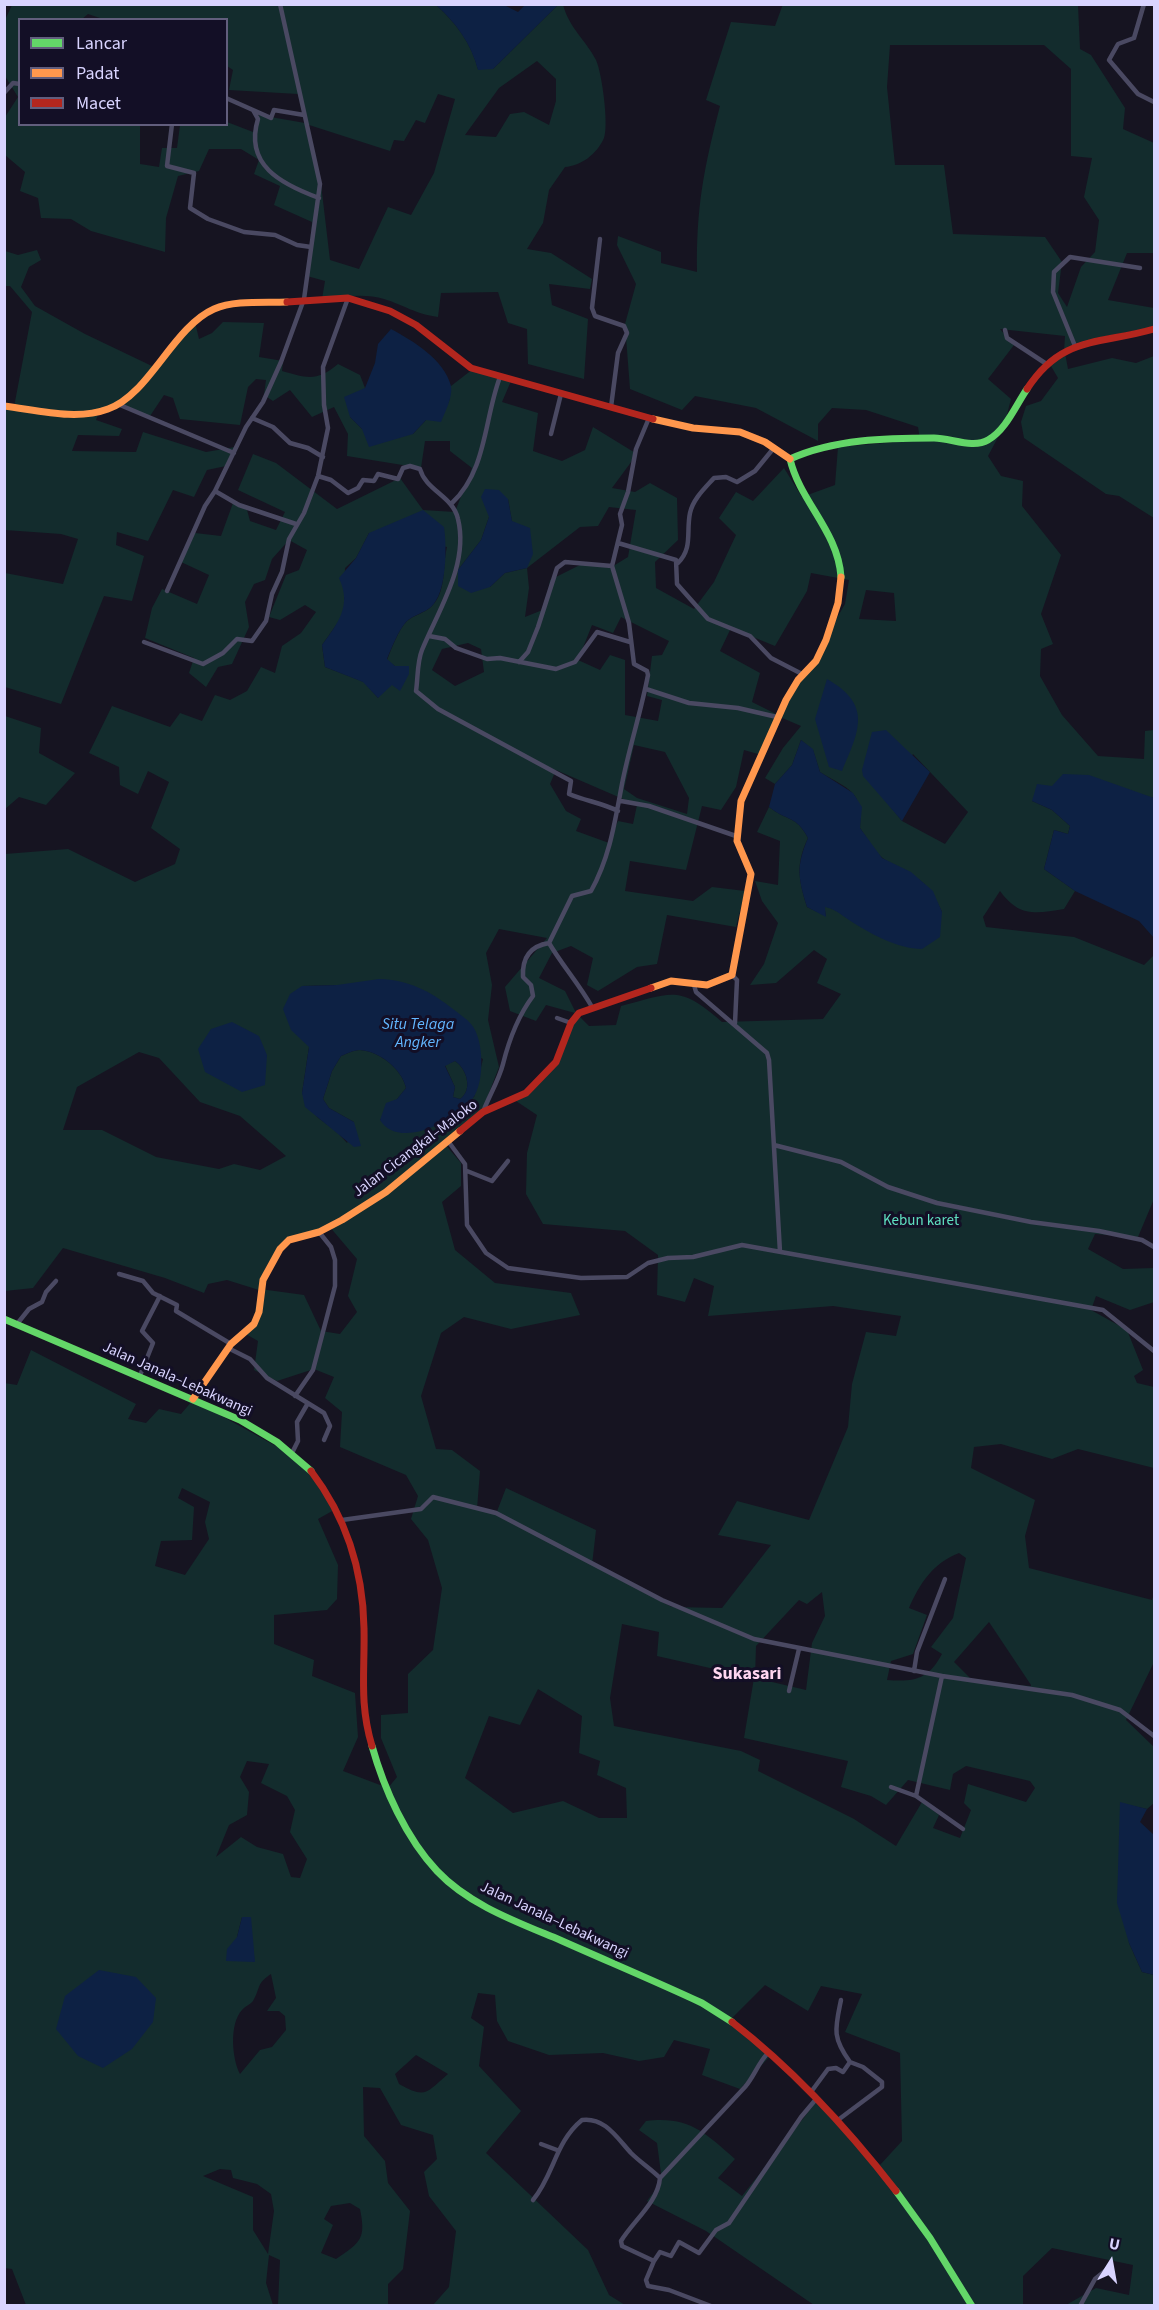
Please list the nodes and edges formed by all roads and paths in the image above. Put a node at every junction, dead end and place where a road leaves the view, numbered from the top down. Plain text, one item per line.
1 (280, 4) edge
2 (1144, 4) edge
3 (18, 84) edge
4 (4, 93) edge
5 (228, 99) edge
6 (1155, 102) edge
7 (253, 110) junction
8 (304, 115) junction
9 (172, 126) edge
10 (319, 198) junction
11 (600, 239) dead end
12 (311, 247) junction
13 (1140, 268) dead end
14 (348, 298) junction
15 (304, 299) junction
16 (1155, 329) edge
17 (1005, 330) dead end
18 (1076, 346) junction
19 (1045, 363) junction
20 (500, 377) junction
21 (561, 394) junction
22 (120, 405) junction
23 (4, 406) edge
24 (611, 407) junction
25 (252, 418) junction
26 (649, 418) junction
27 (551, 434) dead end
28 (773, 449) junction
29 (234, 453) junction
30 (323, 457) junction
31 (790, 459) junction
32 (318, 477) junction
33 (215, 491) junction
34 (452, 503) junction
35 (296, 524) junction
36 (618, 543) junction
37 (678, 563) junction
38 (612, 566) junction
39 (167, 591) dead end
40 (429, 636) junction
41 (144, 642) dead end
42 (630, 642) junction
43 (519, 662) junction
44 (802, 674) junction
45 (646, 689) junction
46 (777, 717) junction
47 (621, 801) junction
48 (618, 811) junction
49 (736, 836) junction
50 (549, 943) junction
51 (732, 975) junction
52 (694, 985) junction
53 (592, 1006) junction
54 (557, 1018) dead end
55 (571, 1023) junction
56 (735, 1023) junction
57 (483, 1112) junction
58 (448, 1140) junction
59 (774, 1145) junction
60 (508, 1161) dead end
61 (467, 1171) junction
62 (319, 1232) junction
63 (1155, 1247) edge
64 (780, 1251) junction
65 (119, 1274) dead end
66 (56, 1281) dead end
67 (160, 1296) junction
68 (4, 1318) edge
69 (17, 1324) junction
70 (230, 1346) junction
71 (1155, 1351) edge
72 (139, 1378) junction
73 (295, 1396) junction
74 (193, 1399) junction
75 (308, 1403) junction
76 (324, 1440) dead end
77 (292, 1453) junction
78 (342, 1520) junction
79 (945, 1579) dead end
80 (799, 1649) junction
81 (914, 1671) junction
82 (942, 1676) junction
83 (789, 1691) dead end
84 (1155, 1736) edge
85 (891, 1787) dead end
86 (916, 1796) junction
87 (963, 1829) dead end
88 (841, 2000) dead end
89 (768, 2053) junction
90 (850, 2062) junction
91 (811, 2092) junction
92 (817, 2098) junction
93 (838, 2121) junction
94 (541, 2144) dead end
95 (557, 2150) junction
96 (660, 2178) junction
97 (533, 2200) dead end
98 (654, 2261) junction
99 (1111, 2266) dead end
100 (711, 2306) edge
101 (972, 2306) edge
102 (1080, 2306) edge

1 - 8 street
2 - 6 street
3 - 4 street
5 - 7 street
7 - 8 street
7 - 10 street
8 - 10 street
9 - 12 street
10 - 12 street
11 - 24 street
12 - 15 street
13 - 18 street
14 - 15 street
14 - 20 street
14 - 30 street
15 - 22 street
15 - 25 street
16 - 18 street
17 - 19 street
18 - 19 street
19 - 31 street
20 - 21 street
20 - 34 street
21 - 24 street
21 - 27 street
22 - 23 street
22 - 29 street
24 - 26 street
25 - 29 street
25 - 30 street
26 - 28 street
26 - 36 street
28 - 31 street
28 - 37 street
29 - 33 street
30 - 32 street
31 - 44 street
32 - 34 street
32 - 35 street
33 - 35 street
33 - 39 street
34 - 40 street
35 - 41 street
36 - 37 street
36 - 38 street
37 - 44 street
38 - 42 street
38 - 43 street
40 - 43 street
40 - 48 street
42 - 43 street
42 - 45 street
44 - 46 street
45 - 46 street
45 - 47 street
46 - 49 street
47 - 48 street
47 - 49 street
48 - 50 street
49 - 51 street
50 - 53 street
50 - 57 street
51 - 52 street, Jalan Cicangkal–Maloko
51 - 56 street
52 - 53 street, Jalan Cicangkal–Maloko
52 - 56 street
53 - 55 street, Jalan Cicangkal–Maloko
54 - 55 street
55 - 57 street, Jalan Cicangkal–Maloko
56 - 59 street
57 - 58 street, Jalan Cicangkal–Maloko
58 - 61 street
58 - 62 street, Jalan Cicangkal–Maloko
59 - 63 street
59 - 64 street
60 - 61 street
61 - 64 street
62 - 70 street, Jalan Cicangkal–Maloko
62 - 73 street
64 - 71 street
65 - 67 street
66 - 69 street
67 - 70 street
67 - 72 street
68 - 69 street, Jalan Janala–Lebakwangi
69 - 72 street, Jalan Janala–Lebakwangi
70 - 73 street
70 - 74 street, Jalan Cicangkal–Maloko
72 - 74 street, Jalan Janala–Lebakwangi
73 - 75 street
74 - 77 street, Jalan Janala–Lebakwangi
75 - 76 street
75 - 77 street
77 - 78 street, Jalan Janala–Lebakwangi
78 - 80 street
78 - 89 street, Jalan Janala–Lebakwangi
79 - 81 street
80 - 81 street
80 - 83 street
81 - 82 street
82 - 84 street
82 - 86 street
85 - 86 street
86 - 87 street
88 - 90 street
89 - 91 street, Jalan Janala–Lebakwangi
89 - 96 street
90 - 91 street
90 - 93 street
91 - 92 street, Jalan Janala–Lebakwangi
92 - 93 street, Jalan Janala–Lebakwangi
92 - 98 street
93 - 101 street, Jalan Janala–Lebakwangi
94 - 95 street
95 - 96 street
95 - 97 street
96 - 98 street
98 - 100 street
99 - 102 street

